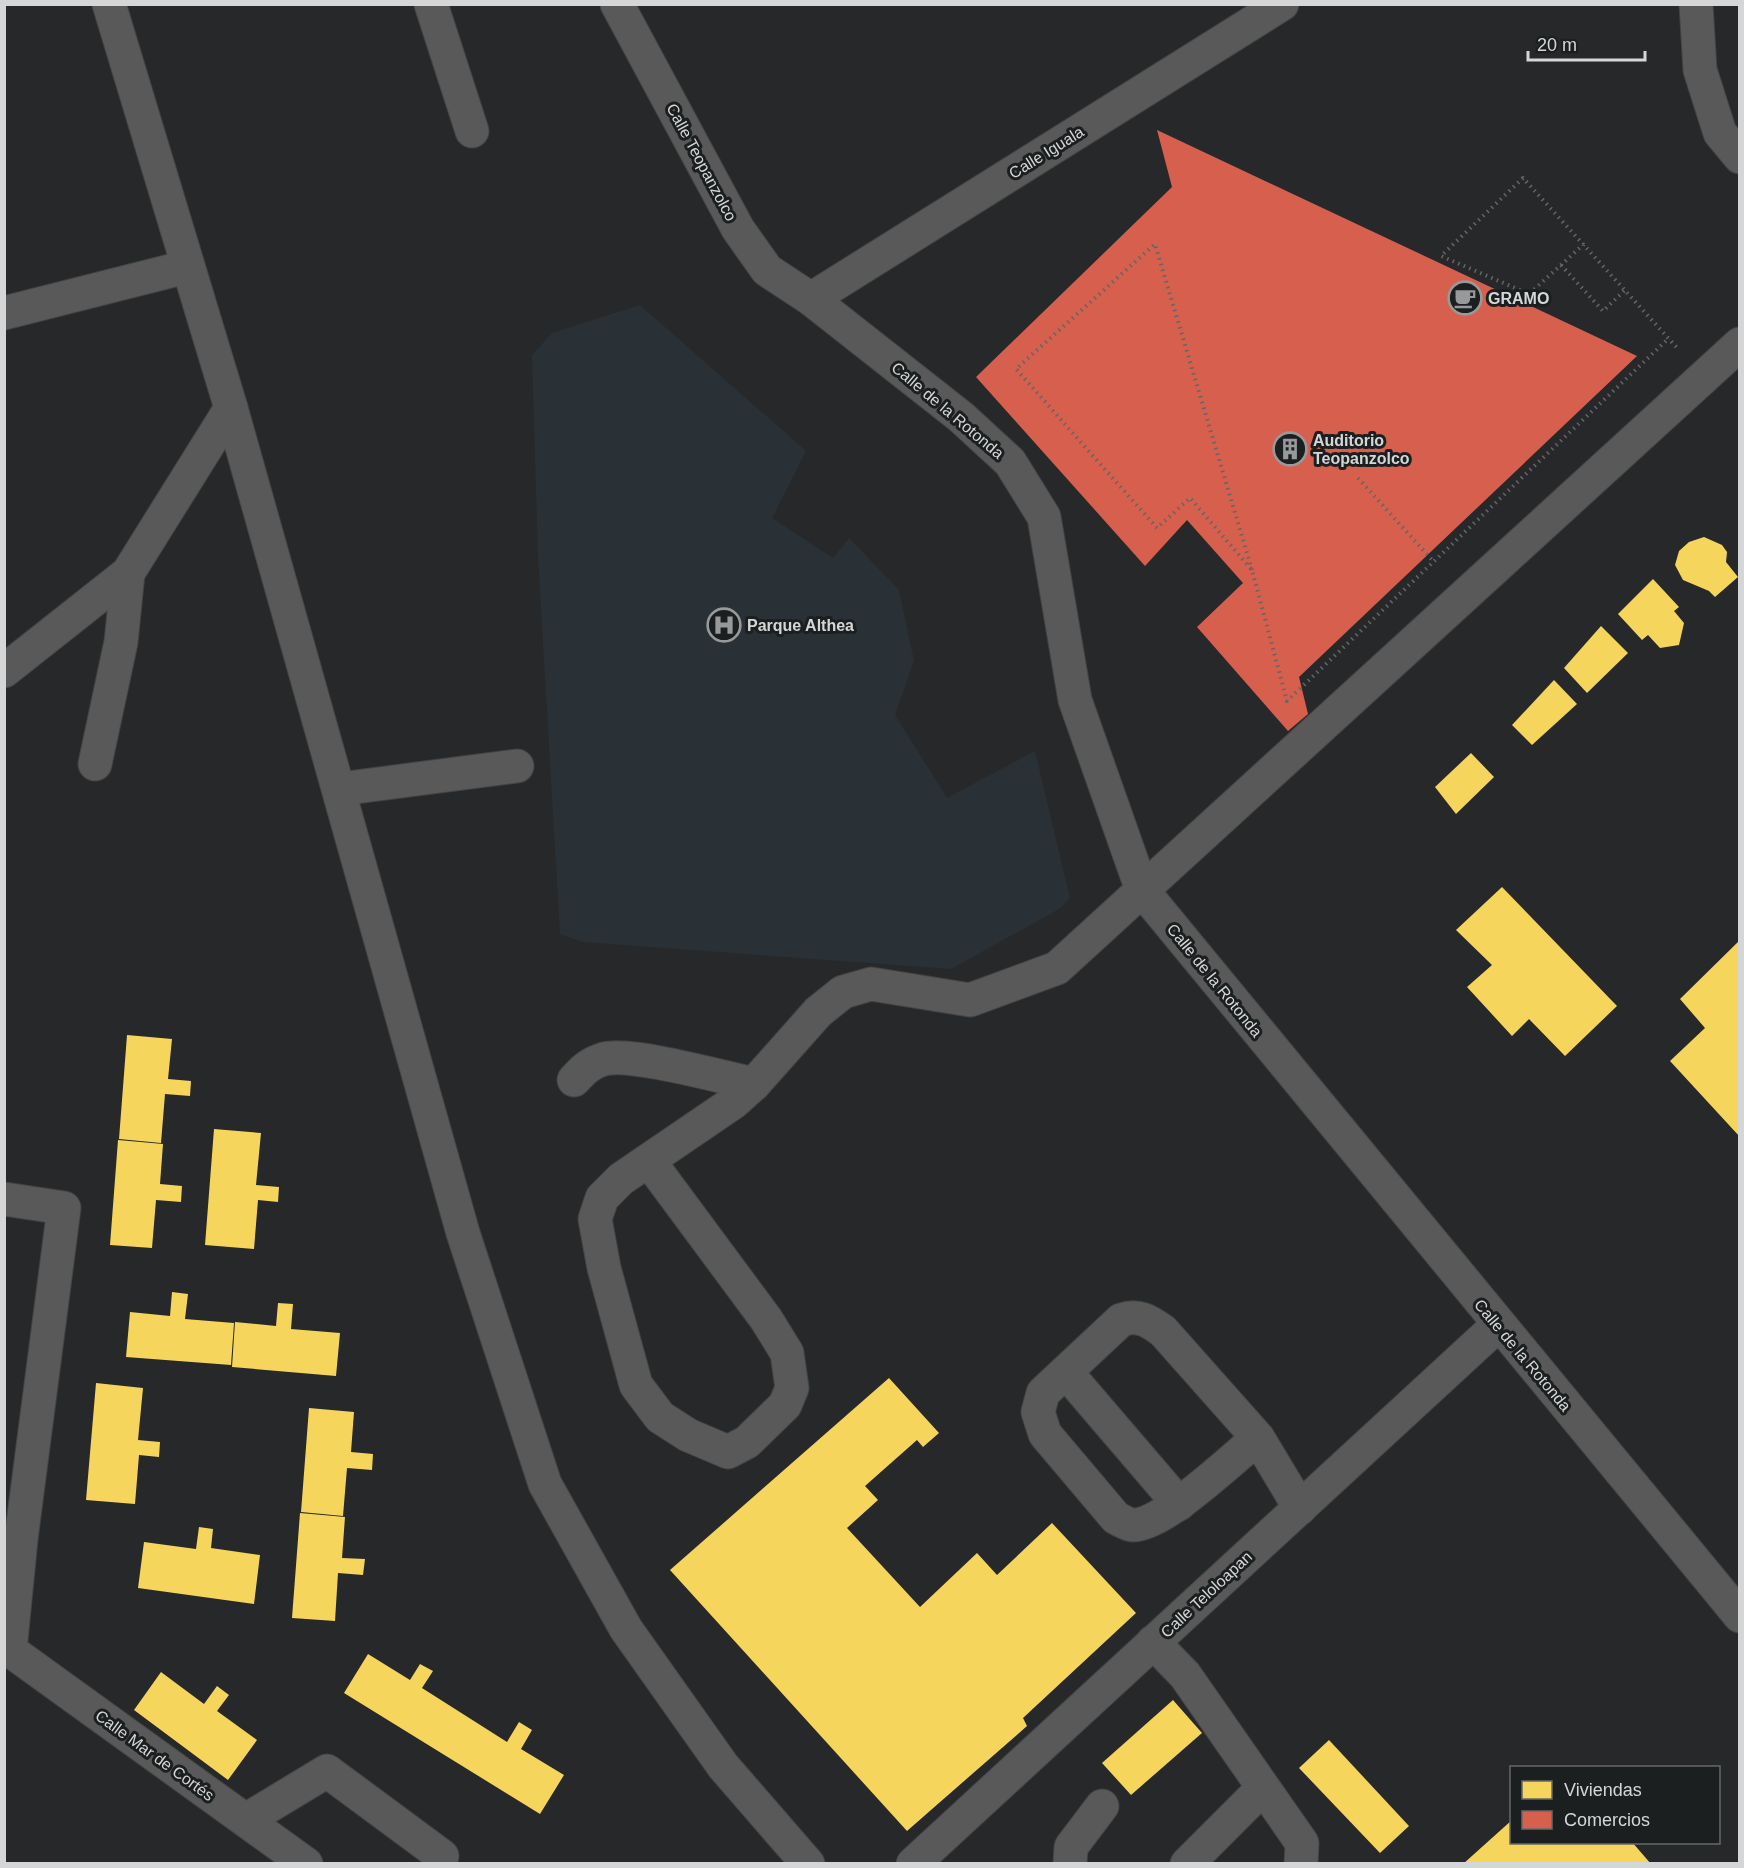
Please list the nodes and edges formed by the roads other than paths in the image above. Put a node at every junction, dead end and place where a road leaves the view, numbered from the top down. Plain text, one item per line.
1 (109, 4) edge
2 (431, 4) edge
3 (616, 4) edge
4 (1282, 4) edge
5 (1696, 4) edge
6 (472, 131) dead end
7 (1740, 157) edge
8 (186, 267) junction
9 (811, 299) junction
10 (4, 313) edge
11 (1740, 344) edge
12 (231, 408) junction
13 (128, 573) junction
14 (4, 671) edge
15 (95, 764) dead end
16 (517, 766) dead end
17 (340, 789) junction
18 (1142, 891) junction
19 (574, 1080) dead end
20 (754, 1084) junction
21 (649, 1161) junction
22 (4, 1199) edge
23 (1498, 1325) junction
24 (1066, 1372) junction
25 (1258, 1438) junction
26 (1311, 1497) junction
27 (1179, 1504) junction
28 (13, 1532) edge
29 (1740, 1616) edge
30 (1154, 1642) junction
31 (7, 1648) edge
32 (1263, 1788) junction
33 (1102, 1806) dead end
34 (246, 1820) junction
35 (442, 1856) dead end
36 (306, 1863) edge
37 (808, 1863) edge
38 (913, 1863) edge
39 (1070, 1863) edge
40 (1187, 1863) edge
41 (1300, 1863) edge

1 - 8 street
2 - 6 street
3 - 9 street, Calle Teopanzolco
4 - 9 street, Calle Iguala
5 - 7 street
8 - 10 street
8 - 12 street
9 - 18 street, Calle de la Rotonda
11 - 18 street
12 - 13 street
12 - 17 street
13 - 14 street
13 - 15 street
16 - 17 street
17 - 37 street
18 - 20 street
18 - 23 street, Calle de la Rotonda
19 - 20 street
20 - 21 street
21 - 21 street
22 - 28 street
23 - 26 street, Calle Teloloapan
23 - 29 street, Calle de la Rotonda
24 - 25 street
24 - 27 street
24 - 27 street
25 - 26 street
25 - 27 street
26 - 30 street, Calle Teloloapan
28 - 31 street
30 - 32 street
30 - 38 street, Calle Teloloapan
31 - 34 street, Calle Mar de Cortés
32 - 40 street
32 - 41 street
33 - 39 street
34 - 35 street
34 - 36 street, Calle Mar de Cortés

